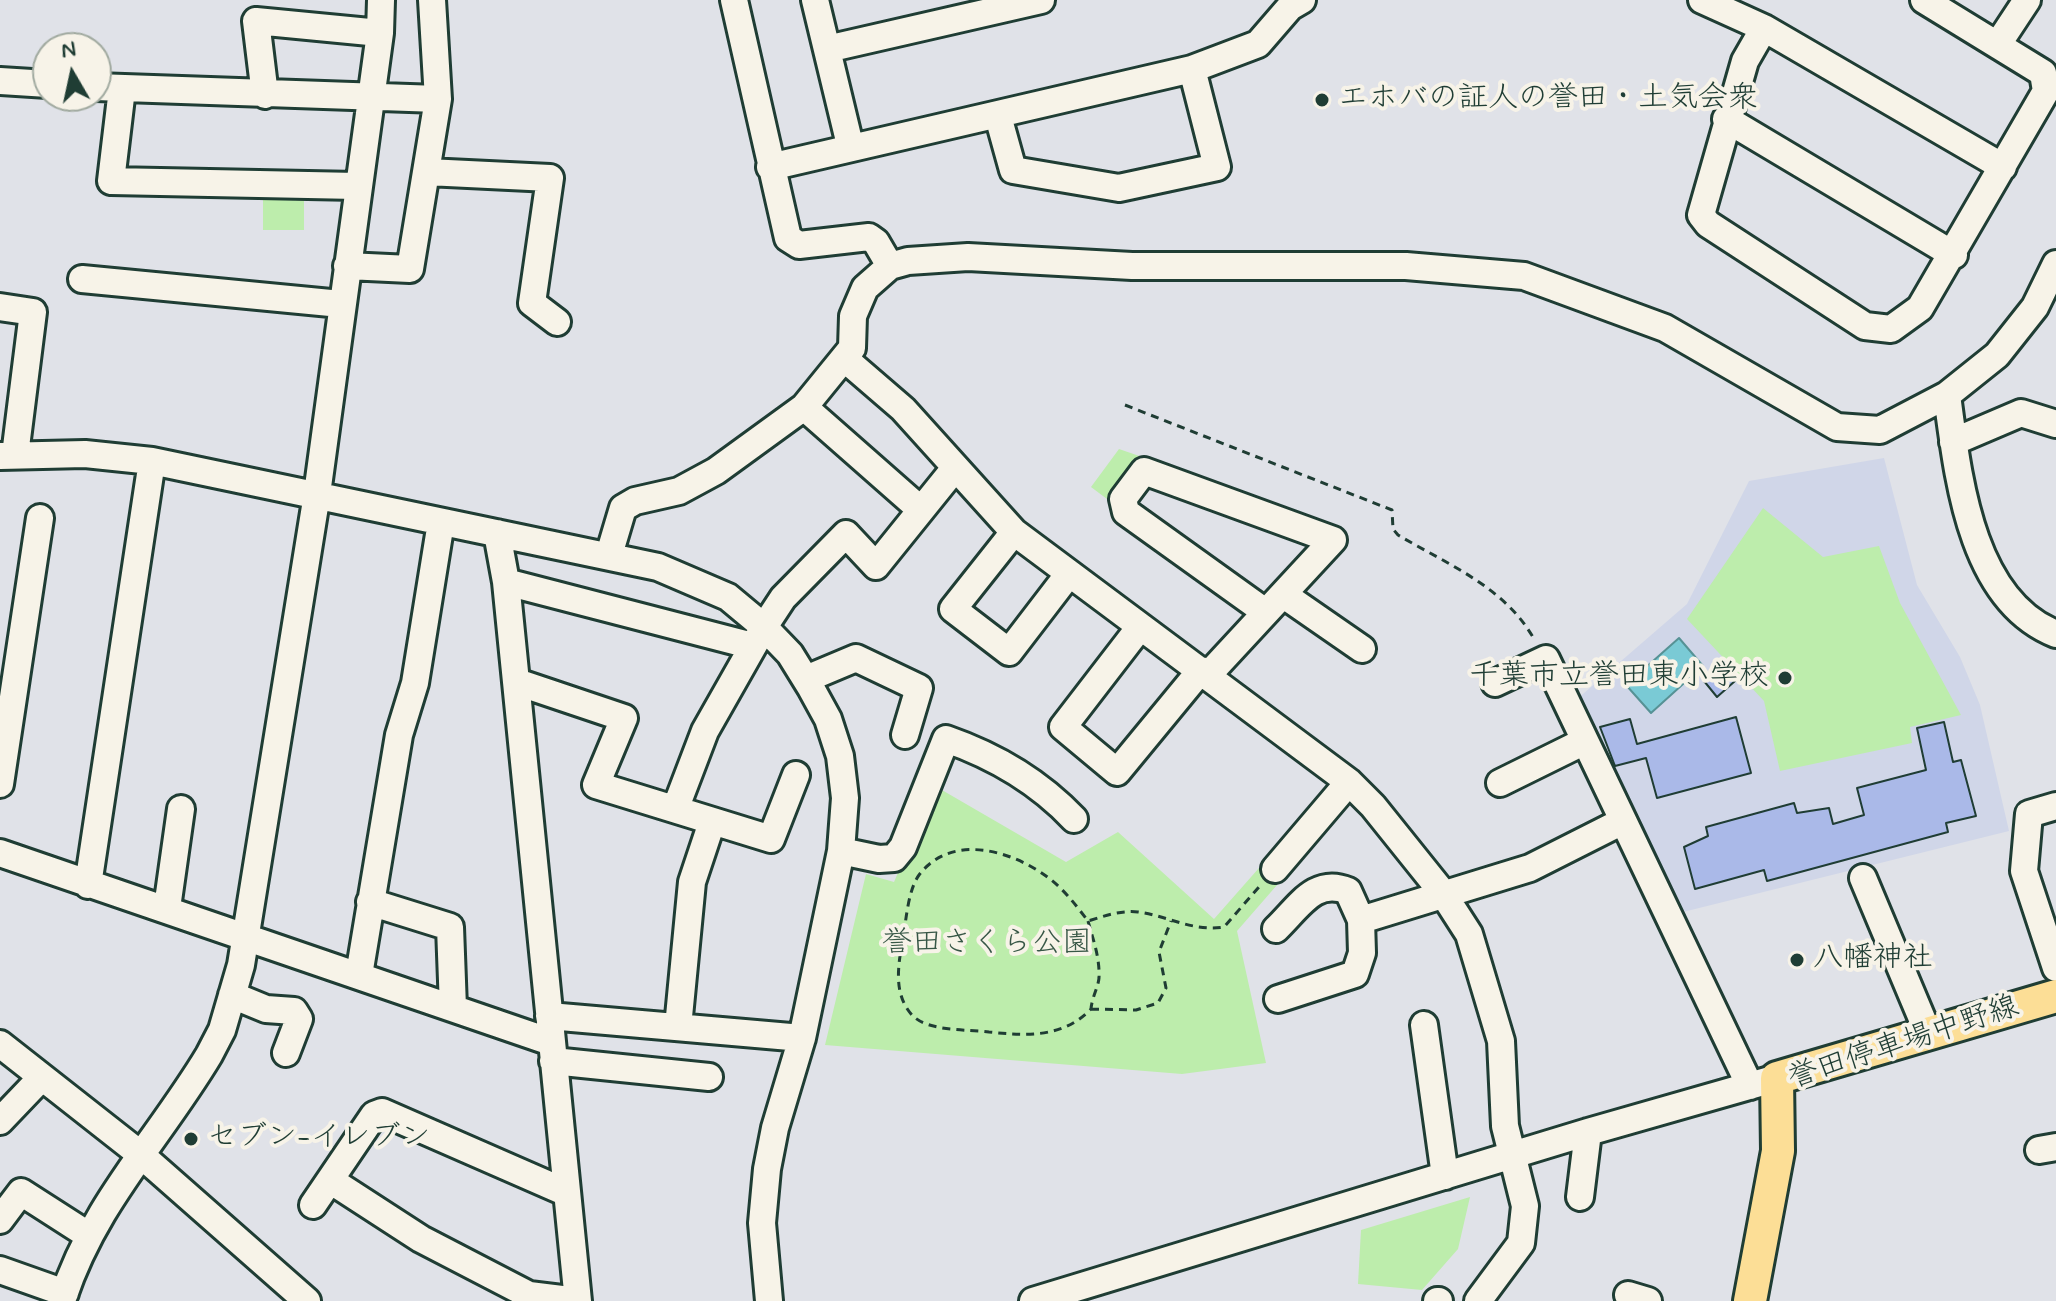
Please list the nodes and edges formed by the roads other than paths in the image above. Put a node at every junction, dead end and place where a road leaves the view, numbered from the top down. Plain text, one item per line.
1 (381, 0) edge
2 (432, 0) edge
3 (734, 0) edge
4 (815, 0) edge
5 (1041, 0) edge
6 (1702, 0) edge
7 (1924, 0) edge
8 (2027, 0) edge
9 (1294, 2) edge
10 (1764, 28) junction
11 (380, 33) junction
12 (1998, 44) junction
13 (827, 49) junction
14 (1192, 69) junction
15 (0, 81) edge
16 (32, 83) edge
17 (112, 88) edge
18 (265, 95) junction
19 (370, 99) junction
20 (438, 99) junction
21 (110, 112) edge
22 (998, 116) junction
23 (1726, 119) junction
24 (850, 145) junction
25 (770, 167) junction
26 (2003, 167) junction
27 (427, 172) junction
28 (357, 186) junction
29 (1954, 255) junction
30 (2056, 264) edge
31 (347, 266) junction
32 (890, 266) junction
33 (82, 279) dead end
34 (341, 304) junction
35 (0, 307) edge
36 (2046, 313) edge
37 (557, 322) dead end
38 (845, 359) junction
39 (1947, 395) junction
40 (804, 407) junction
41 (2056, 424) edge
42 (1953, 442) junction
43 (7, 455) edge
44 (152, 461) junction
45 (955, 468) junction
46 (317, 494) junction
47 (921, 510) junction
48 (40, 518) dead end
49 (441, 522) junction
50 (1014, 532) junction
51 (497, 533) junction
52 (609, 555) junction
53 (1068, 575) junction
54 (506, 582) junction
55 (1274, 603) junction
56 (1140, 627) junction
57 (2056, 634) edge
58 (759, 636) junction
59 (1362, 649) dead end
60 (1204, 673) junction
61 (806, 679) junction
62 (517, 682) junction
63 (1495, 683) dead end
64 (905, 735) dead end
65 (1585, 741) junction
66 (796, 775) dead end
67 (1349, 782) junction
68 (1500, 783) dead end
69 (0, 784) edge
70 (2056, 806) edge
71 (676, 807) junction
72 (181, 809) dead end
73 (1074, 819) dead end
74 (1623, 821) junction
75 (712, 822) junction
76 (841, 851) junction
77 (0, 853) edge
78 (1275, 869) road end
79 (1863, 878) dead end
80 (88, 885) junction
81 (1442, 892) junction
82 (370, 902) junction
83 (167, 908) junction
84 (1361, 920) junction
85 (1276, 929) dead end
86 (246, 936) junction
87 (2056, 968) edge
88 (359, 975) junction
89 (232, 995) junction
90 (2056, 996) edge
91 (1278, 999) dead end
92 (453, 1008) junction
93 (1424, 1025) dead end
94 (678, 1027) junction
95 (1928, 1033) junction
96 (802, 1038) junction
97 (551, 1040) junction
98 (0, 1044) edge
99 (286, 1053) dead end
100 (42, 1077) junction
101 (709, 1077) dead end
102 (1763, 1082) junction
103 (0, 1121) edge
104 (1588, 1132) junction
105 (140, 1154) junction
106 (1510, 1156) junction
107 (1445, 1176) junction
108 (330, 1180) junction
109 (565, 1192) junction
110 (1580, 1197) dead end
111 (313, 1205) dead end
112 (0, 1220) edge
113 (88, 1235) junction
114 (0, 1270) edge
115 (64, 1297) edge
116 (299, 1298) edge
117 (578, 1301) edge
118 (769, 1301) edge
119 (1033, 1301) edge
120 (1478, 1301) edge
121 (1750, 1301) edge

1 - 11 street
2 - 20 street
3 - 25 street
4 - 13 street
5 - 13 street
6 - 10 street
7 - 12 street
8 - 12 street
9 - 14 street
10 - 23 street
10 - 26 street
11 - 18 street
11 - 19 street
12 - 26 street
13 - 24 street
14 - 22 street
14 - 22 street
15 - 16 street
17 - 18 street
18 - 19 street
19 - 20 street
19 - 28 street
20 - 27 street
21 - 28 street
22 - 24 street
23 - 29 street
23 - 29 street
24 - 25 street
25 - 32 street
26 - 29 street
27 - 31 street
27 - 37 street
28 - 31 street
30 - 36 street
31 - 34 street
32 - 38 street
32 - 39 street
33 - 34 street
34 - 46 street
35 - 43 street
36 - 39 street
38 - 40 street
38 - 45 street
39 - 42 street
40 - 47 street
40 - 52 street
41 - 42 street
42 - 57 street
43 - 44 street
44 - 46 street
44 - 80 street
45 - 47 street
45 - 50 street
46 - 49 street
46 - 86 street
47 - 58 street
48 - 69 street
49 - 51 street
49 - 82 street
50 - 53 street
50 - 53 street
51 - 52 street
51 - 54 street
52 - 58 street
53 - 56 street
54 - 58 street
54 - 62 street
55 - 55 street
55 - 59 street
55 - 60 street
56 - 60 street
56 - 60 street
58 - 61 street
58 - 71 street
60 - 67 street
61 - 64 street
61 - 76 street
62 - 71 street
62 - 97 street
63 - 65 street
65 - 68 street
65 - 74 street
66 - 75 street
67 - 78 street
67 - 81 street
70 - 87 street
71 - 75 street
72 - 83 street
73 - 76 street
74 - 81 street
74 - 102 street
75 - 94 street
76 - 96 street
77 - 80 street
79 - 95 street
80 - 83 street
81 - 84 street
81 - 106 street
82 - 88 street
82 - 92 street
83 - 86 street
84 - 85 street
84 - 91 street
86 - 88 street
86 - 89 street
88 - 92 street
89 - 99 street
89 - 105 street
90 - 95 main road, 誉田停車場中野線
92 - 97 street
93 - 107 street
94 - 96 street
94 - 97 street
95 - 102 main road, 誉田停車場中野線
96 - 118 street
97 - 101 street
97 - 109 street
98 - 100 street
100 - 103 street
100 - 105 street
102 - 104 street
102 - 121 main road, 誉田停車場中野線
104 - 106 street
104 - 110 street
105 - 113 street
105 - 116 street
106 - 107 street
106 - 120 street
107 - 119 street
108 - 109 street
108 - 111 street
108 - 117 street
109 - 117 street
112 - 113 street
113 - 115 street
114 - 115 street

